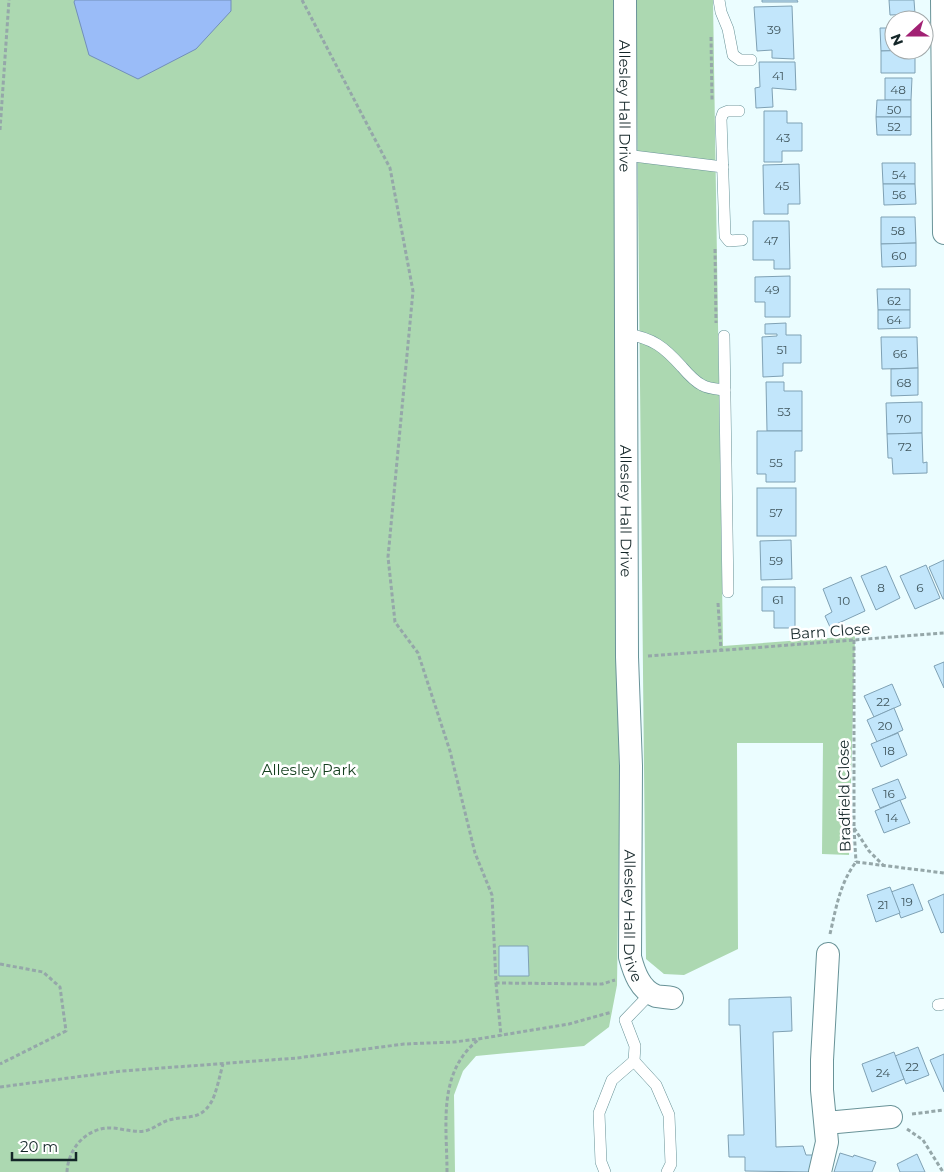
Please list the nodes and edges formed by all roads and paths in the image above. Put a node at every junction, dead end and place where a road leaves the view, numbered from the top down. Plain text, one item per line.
1 (9, 0) edge
2 (302, 0) edge
3 (624, 0) edge
4 (719, 0) edge
5 (942, 0) edge
6 (721, 12) junction
7 (751, 60) dead end
8 (739, 111) dead end
9 (721, 124) junction
10 (0, 130) edge
11 (625, 156) junction
12 (723, 167) junction
13 (724, 223) junction
14 (944, 233) edge
15 (742, 240) dead end
16 (626, 334) junction
17 (724, 336) joint
18 (725, 390) junction
19 (728, 592) joint
20 (944, 633) edge
21 (854, 640) junction
22 (719, 650) junction
23 (651, 656) dead end
24 (854, 828) junction
25 (856, 862) junction
26 (885, 866) junction
27 (944, 872) edge
28 (828, 954) joint
29 (0, 964) edge
30 (635, 975) junction
31 (496, 983) junction
32 (661, 995) joint
33 (616, 1009) dead end
34 (501, 1036) junction
35 (478, 1039) junction
36 (634, 1061) junction
37 (0, 1064) edge
38 (223, 1064) junction
39 (0, 1087) edge
40 (944, 1110) edge
41 (891, 1116) junction
42 (826, 1123) junction
43 (67, 1172) edge
44 (447, 1172) edge
45 (605, 1172) edge
46 (667, 1172) edge
47 (820, 1172) edge
48 (943, 1172) edge

1 - 10 path
2 - 31 path
3 - 11 street, Allesley Hall Drive
4 - 6 lane
5 - 14 street
6 - 7 lane
6 - 9 path
8 - 9 lane
9 - 12 lane
11 - 12 lane
11 - 16 street, Allesley Hall Drive
12 - 13 lane
13 - 15 lane
13 - 17 path
16 - 18 lane
16 - 30 street, Allesley Hall Drive
17 - 18 lane
18 - 19 lane
19 - 22 path
20 - 21 path, Barn Close
21 - 22 path, Barn Close
21 - 24 path, Bradfield Close
22 - 23 path, Barn Close
24 - 25 path, Bradfield Close
24 - 26 path
25 - 26 path, Bradfield Close
25 - 28 path
26 - 27 path, Bradfield Close
28 - 42 street
29 - 37 path
30 - 31 path
30 - 32 street, Allesley Hall Drive
31 - 34 path
32 - 36 lane
33 - 34 path
34 - 35 path
35 - 38 path
35 - 44 path
36 - 45 lane
36 - 46 lane
38 - 39 path
38 - 43 path
40 - 41 path
41 - 42 street
41 - 48 path
42 - 47 street

